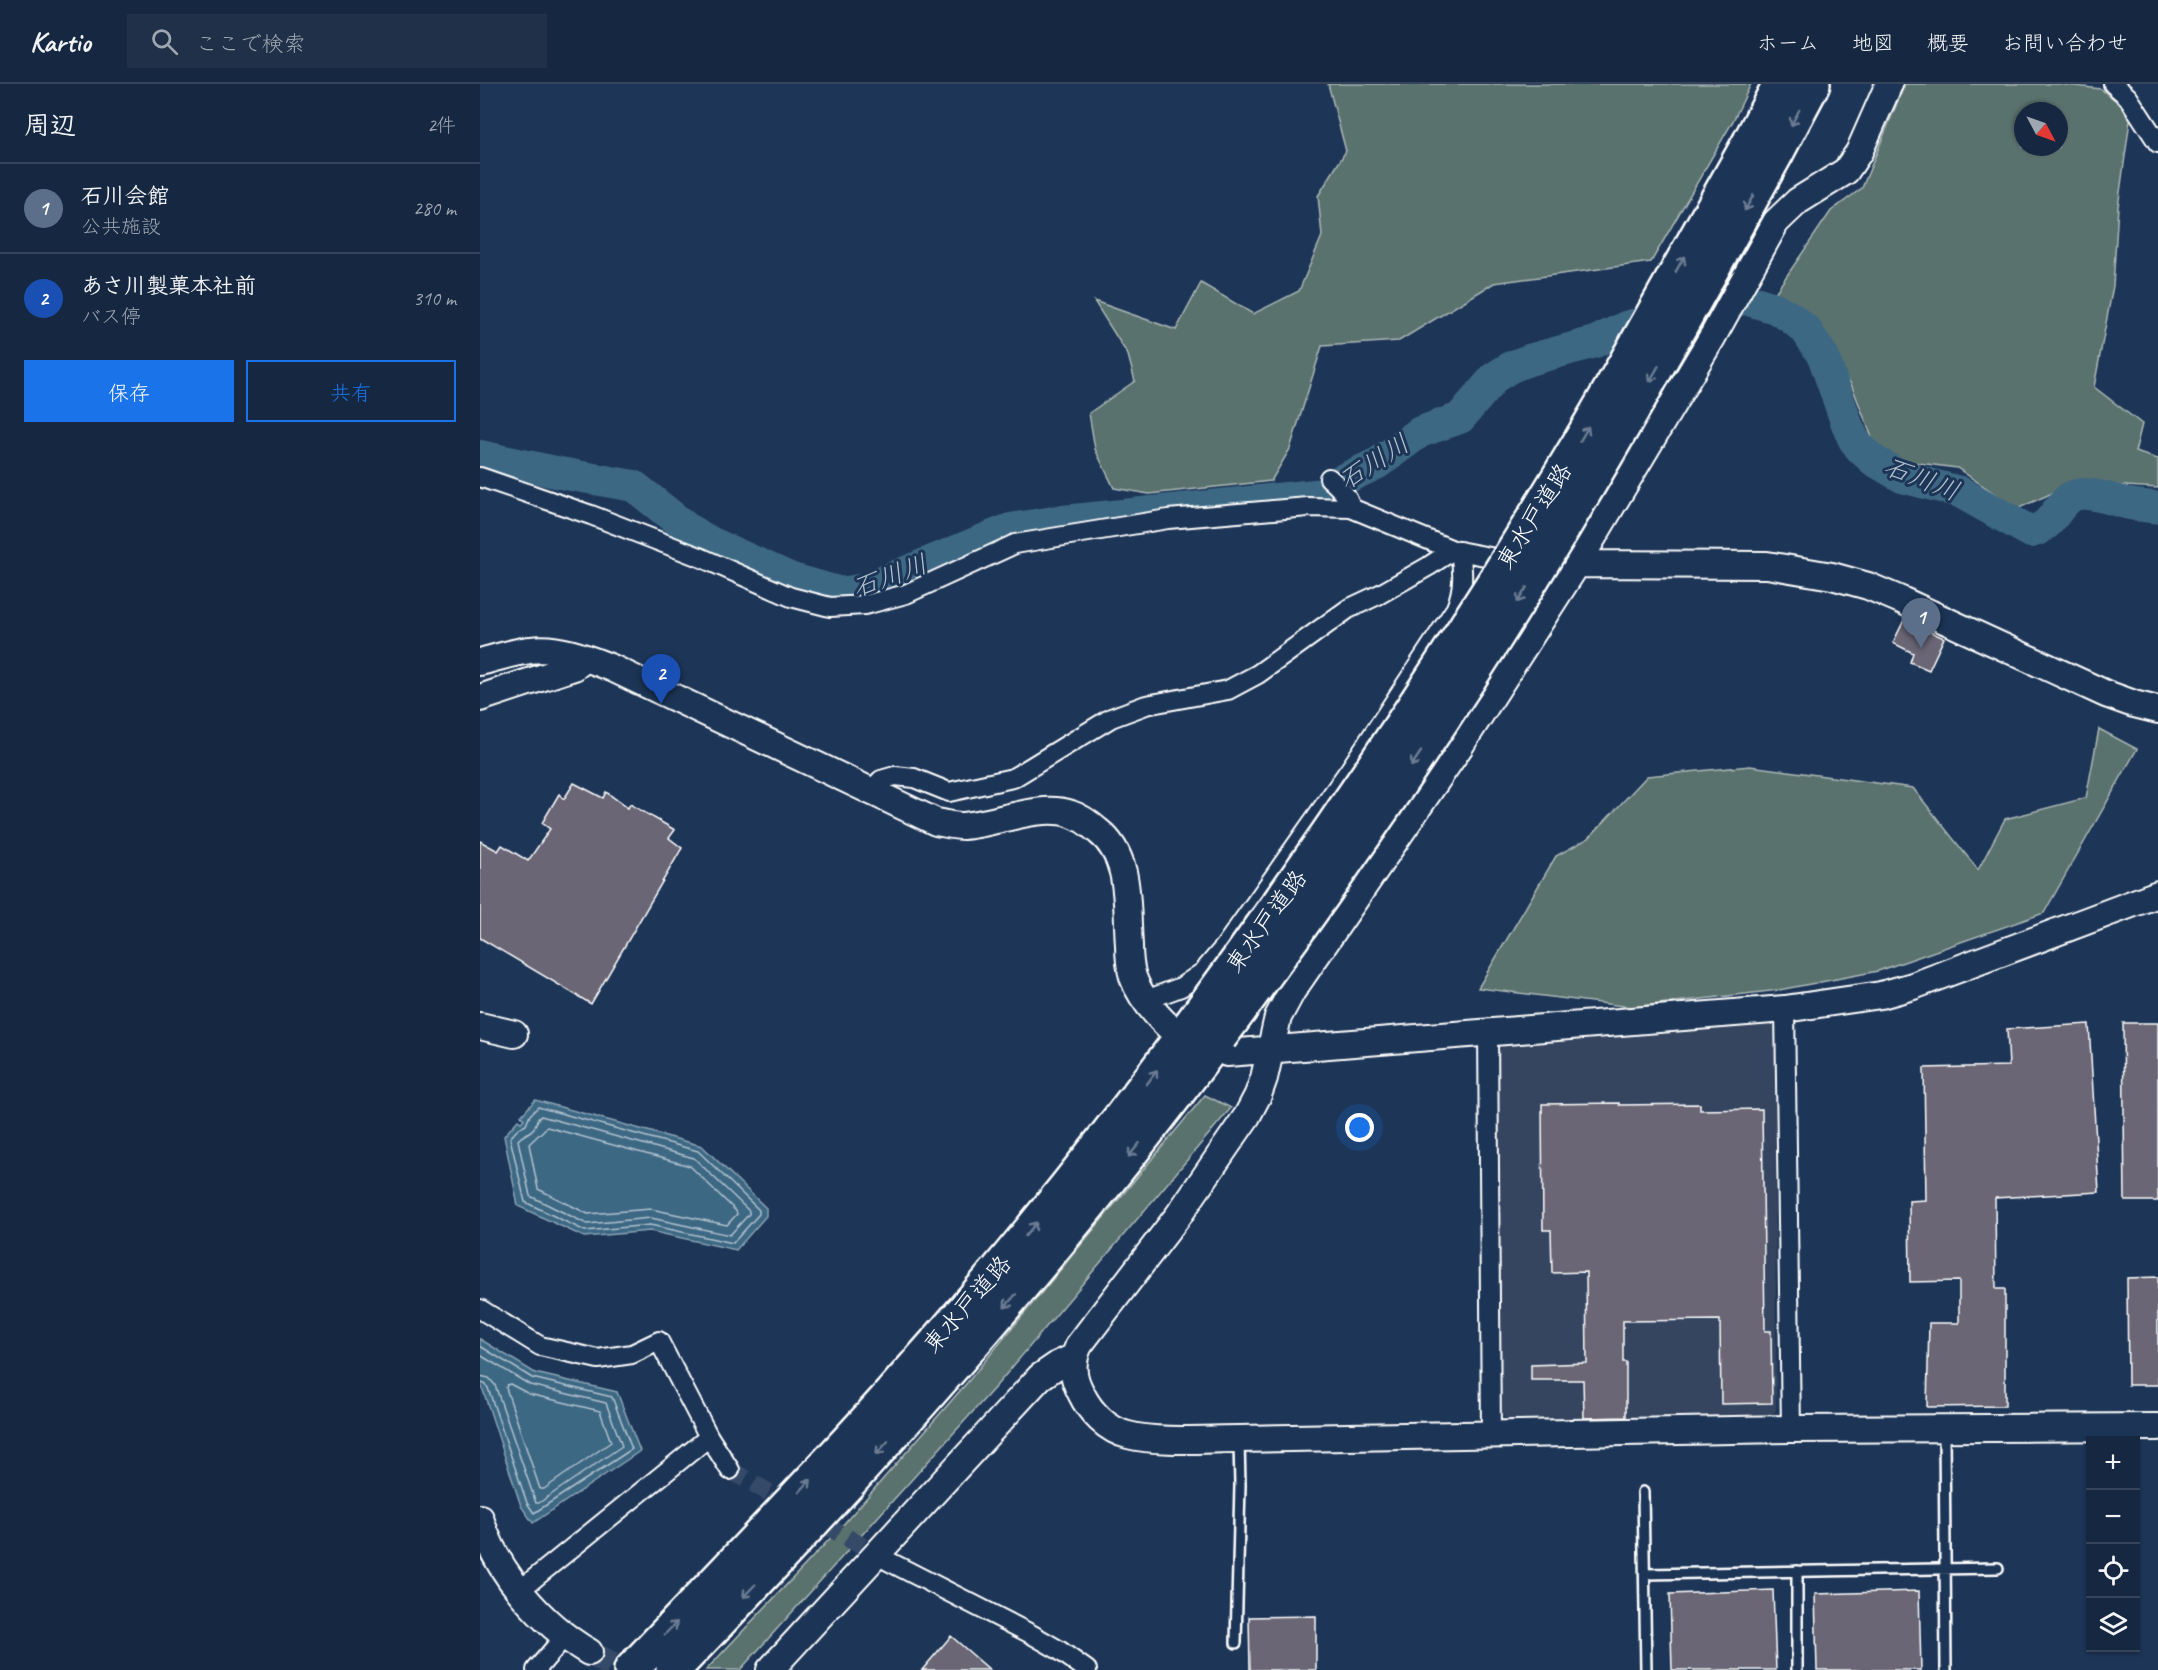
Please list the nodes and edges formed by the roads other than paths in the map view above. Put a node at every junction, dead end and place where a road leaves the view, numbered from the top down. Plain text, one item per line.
1 (1780, 84) edge
2 (1813, 84) edge
3 (1889, 84) edge
4 (2113, 84) edge
5 (2158, 143) edge
6 (1764, 147) junction
7 (480, 477) edge
8 (1336, 484) dead end
9 (1351, 508) junction
10 (1456, 550) junction
11 (1577, 564) junction
12 (586, 658) junction
13 (480, 662) edge
14 (480, 699) edge
15 (2158, 710) edge
16 (870, 792) junction
17 (2158, 894) edge
18 (1146, 1000) junction
19 (1785, 1009) junction
20 (480, 1026) edge
21 (1488, 1033) junction
22 (514, 1034) dead end
23 (1202, 1036) junction
24 (1270, 1051) junction
25 (480, 1309) edge
26 (1074, 1358) junction
27 (2158, 1426) edge
28 (1944, 1428) junction
29 (1791, 1429) junction
30 (1491, 1435) junction
31 (708, 1437) junction
32 (1239, 1439) junction
33 (730, 1470) tunnel mouth
34 (1643, 1492) dead end
35 (480, 1518) edge
36 (487, 1554) edge
37 (888, 1562) tunnel mouth
38 (1944, 1568) junction
39 (1998, 1568) dead end
40 (1797, 1571) junction
41 (1645, 1574) junction
42 (520, 1590) junction
43 (565, 1635) junction
44 (1236, 1643) dead end
45 (589, 1652) tunnel mouth
46 (536, 1670) edge
47 (631, 1670) edge
48 (673, 1670) edge
49 (770, 1670) edge
50 (1086, 1670) edge
51 (1646, 1670) edge
52 (1797, 1670) edge
53 (1946, 1670) edge

1 - 6 highway, 東水戸道路
2 -> 6 highway, 東水戸道路
3 - 11 street
4 - 5 street
6 - 23 highway, 東水戸道路, bridge
7 - 9 street
8 - 9 street
9 - 10 street
10 - 11 street
10 - 16 street
10 - 18 street
11 - 15 street
11 - 24 street
12 - 13 street
12 - 14 street
12 - 16 street
16 - 18 street
17 - 19 street
18 - 23 street
19 - 21 street
19 - 29 street
20 - 22 street
21 - 24 street
21 - 30 street
23 - 24 street
47 -> 23 highway, 東水戸道路
23 -> 48 highway, 東水戸道路
24 - 26 street
25 - 31 street
26 - 32 street
26 - 49 street
27 - 28 street
28 - 29 street
28 - 38 lane
29 - 30 street
30 - 32 street
31 - 33 street
31 - 42 street
32 - 44 lane
34 - 41 lane
35 - 36 street
36 - 42 street
37 - 50 street
38 - 39 lane
38 - 40 lane
38 - 53 lane
40 - 41 lane
40 - 52 lane
41 - 51 lane
42 - 43 street
43 - 45 street
43 - 46 street

